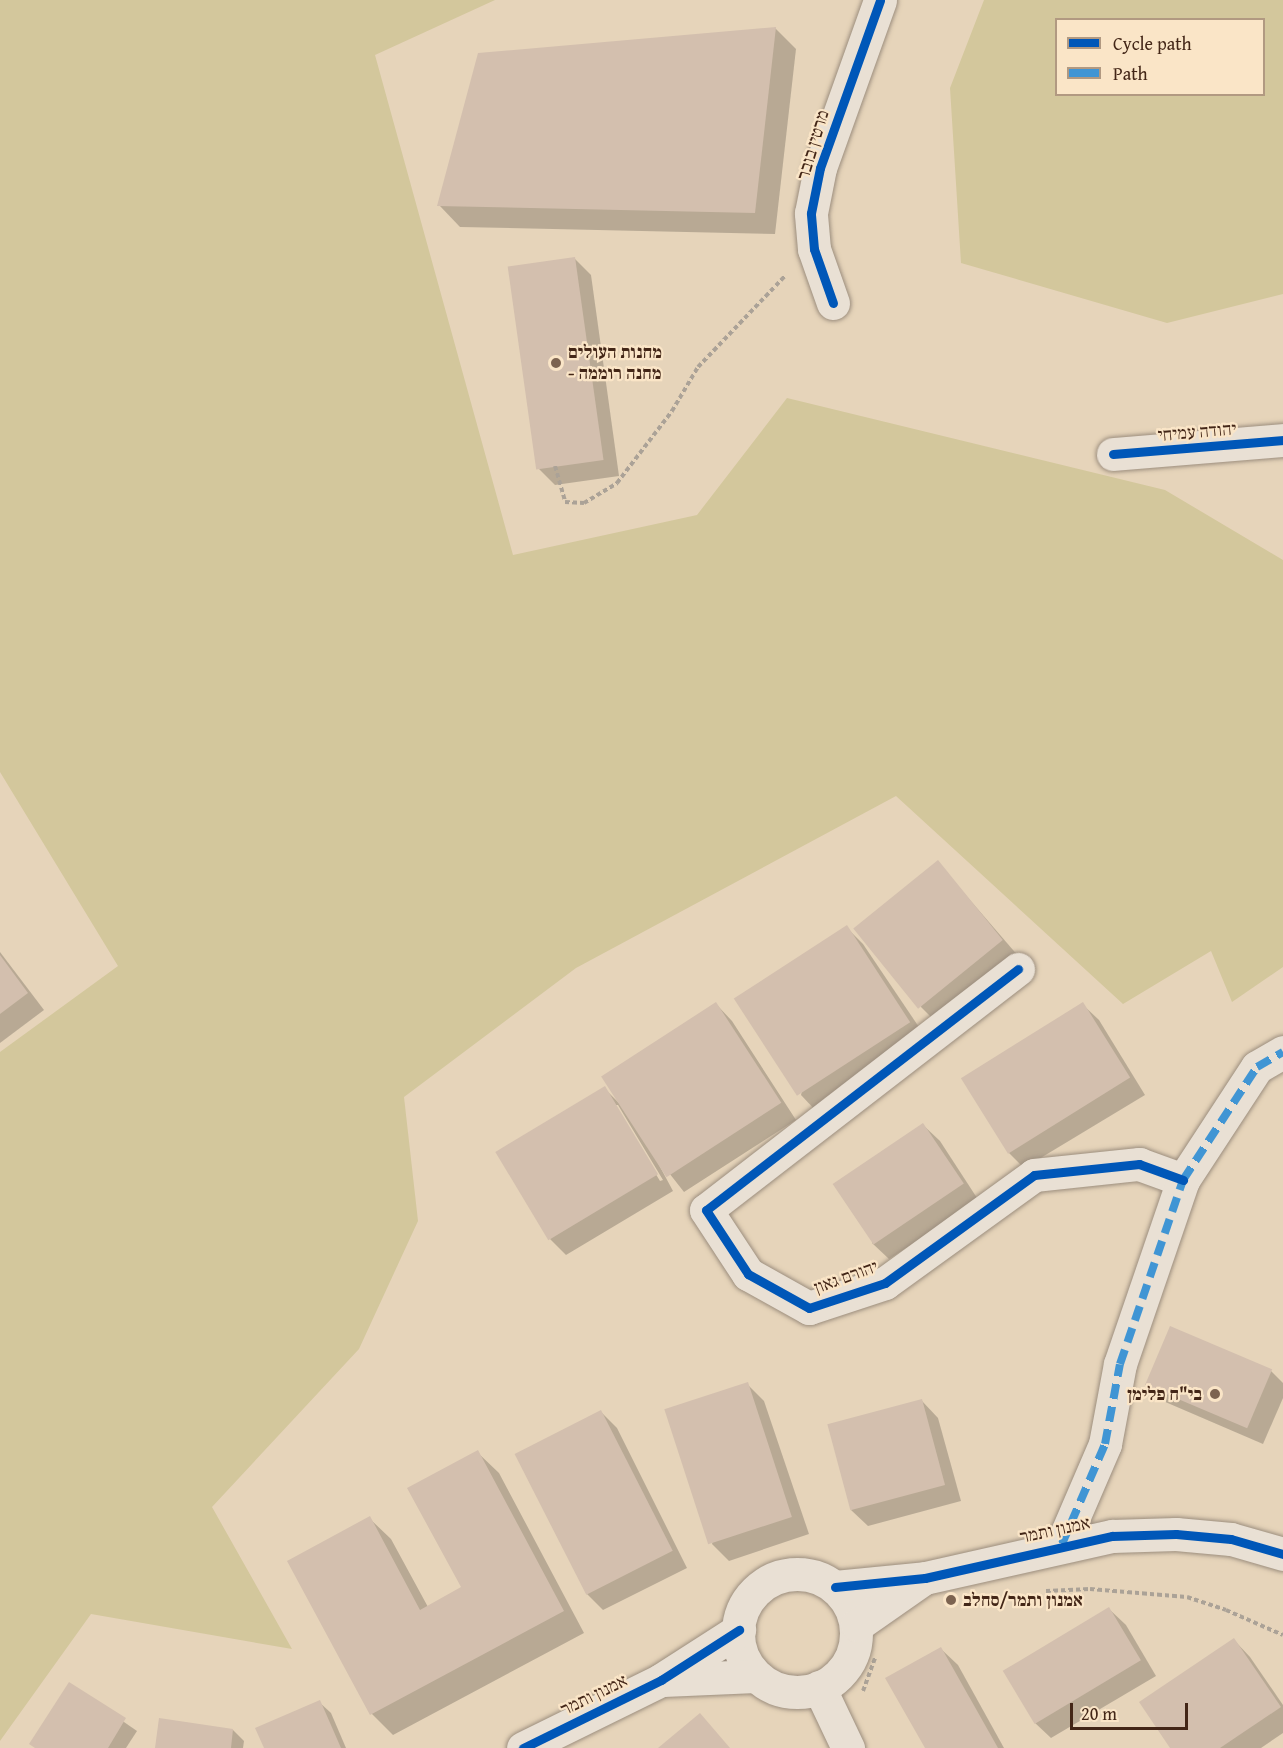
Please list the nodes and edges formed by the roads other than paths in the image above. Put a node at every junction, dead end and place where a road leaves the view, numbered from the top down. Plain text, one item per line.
1 (880, 0) edge
2 (833, 303) dead end
3 (1283, 440) edge
4 (1113, 454) dead end
5 (1018, 969) dead end
6 (1283, 1052) edge
7 (1183, 1180) junction
8 (1062, 1544) junction
9 (1283, 1554) edge
10 (925, 1578) junction
11 (835, 1587) junction
12 (857, 1625) junction
13 (739, 1630) junction
14 (756, 1676) junction
15 (661, 1680) junction
16 (819, 1687) junction
17 (523, 1748) edge
18 (848, 1748) edge

1 - 2 street, מרטין בובר
3 - 4 street, יהודה עמיחי
5 - 7 street, יהורם גאון
6 - 7 street
7 - 8 street
8 - 9 street, אמנון ותמר
8 - 10 street, אמנון ותמר
10 - 11 street, אמנון ותמר
10 - 12 street, אמנון ותמר
11 - 12 street
11 - 13 street
12 - 16 street
13 - 14 street
13 - 15 street, אמנון ותמר
14 - 15 street, אמנון ותמר
14 - 16 street
15 - 17 street, אמנון ותמר
16 - 18 street

